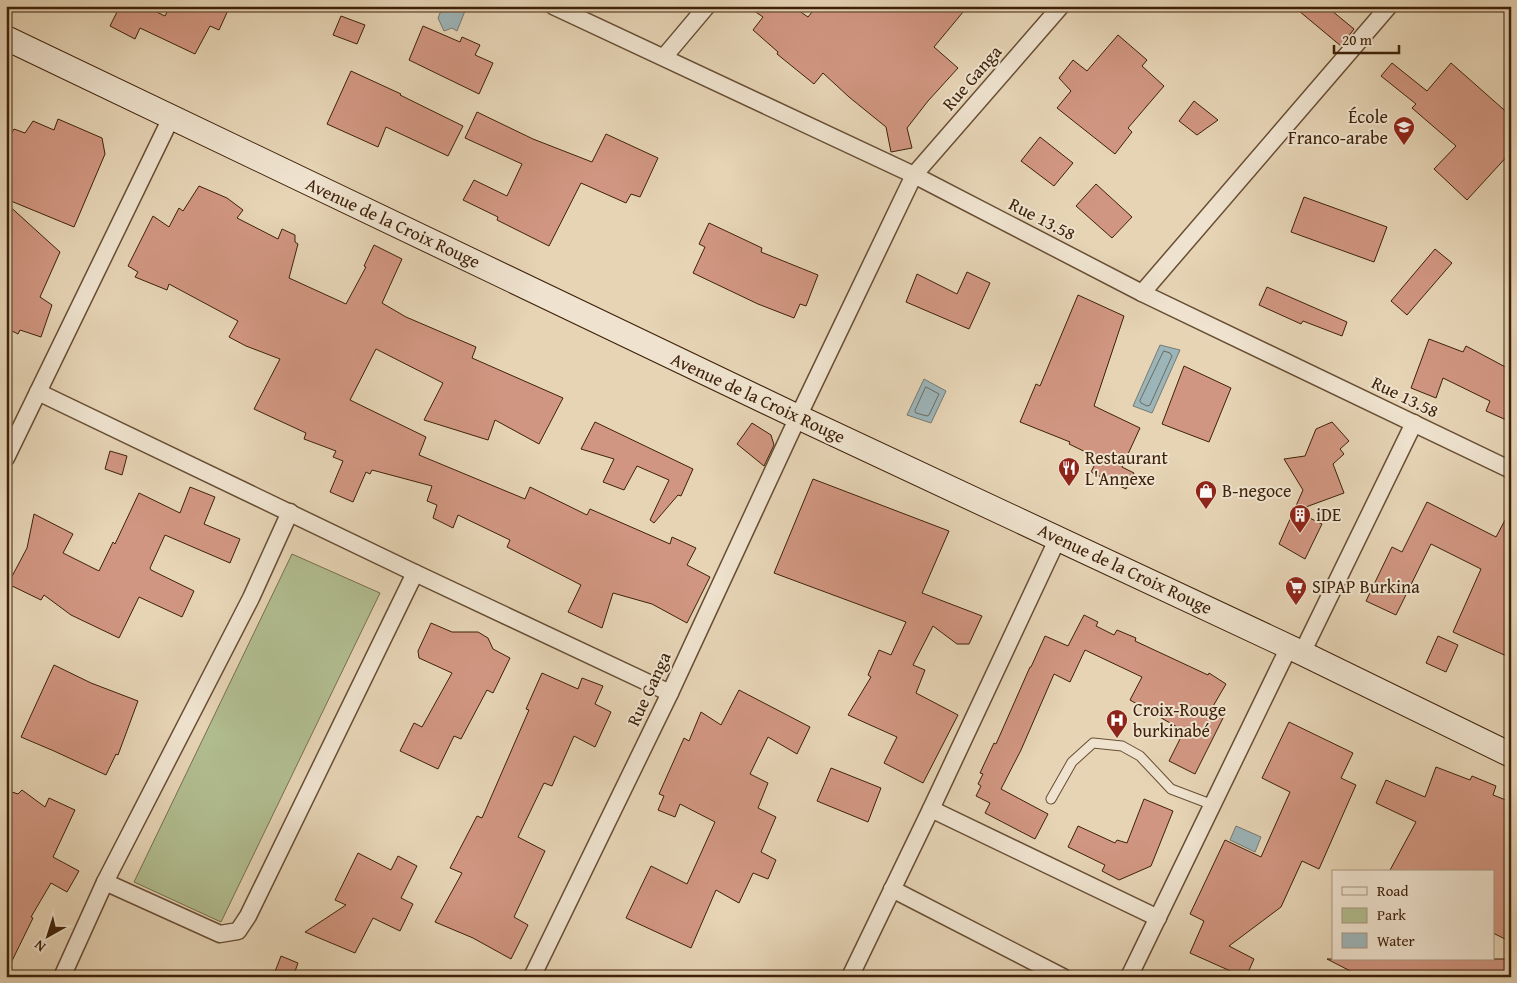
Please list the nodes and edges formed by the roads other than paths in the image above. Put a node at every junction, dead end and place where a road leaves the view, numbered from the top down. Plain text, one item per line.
1 (553, 6) edge
2 (707, 6) edge
3 (1061, 6) edge
4 (1388, 6) edge
5 (6, 38) edge
6 (664, 57) junction
7 (171, 118) junction
8 (914, 175) junction
9 (1142, 293) junction
10 (38, 392) junction
11 (798, 417) junction
12 (1414, 423) junction
13 (6, 458) edge
14 (1511, 470) edge
15 (290, 512) junction
16 (1058, 538) junction
17 (415, 573) junction
18 (1295, 650) junction
19 (670, 693) junction
20 (1511, 755) edge
21 (1050, 798) dead end
22 (1213, 805) junction
23 (931, 809) junction
24 (105, 882) junction
25 (892, 889) junction
26 (1158, 918) junction
27 (62, 977) edge
28 (532, 977) edge
29 (850, 977) edge
30 (1063, 977) edge
31 (1129, 977) edge

1 - 6 street, Rue 13.58
2 - 6 street
3 - 8 street, Rue Ganga
4 - 9 street
5 - 7 street, Avenue de la Croix Rouge
6 - 8 street, Rue 13.58
7 - 10 street
7 - 11 street, Avenue de la Croix Rouge
8 - 9 street, Rue 13.58
8 - 11 street, Rue Ganga
9 - 12 street, Rue 13.58
10 - 13 street
10 - 15 street
11 - 16 street, Avenue de la Croix Rouge
11 - 19 street, Rue Ganga
12 - 14 street, Rue 13.58
12 - 18 street
15 - 17 street
15 - 24 street
16 - 18 street, Avenue de la Croix Rouge
16 - 23 street
17 - 19 street
17 - 24 street
18 - 20 street, Avenue de la Croix Rouge
18 - 22 street
19 - 28 street, Rue Ganga
21 - 22 lane
22 - 26 street
23 - 25 street
23 - 26 street
24 - 27 street
25 - 29 street
25 - 30 street
26 - 31 street

